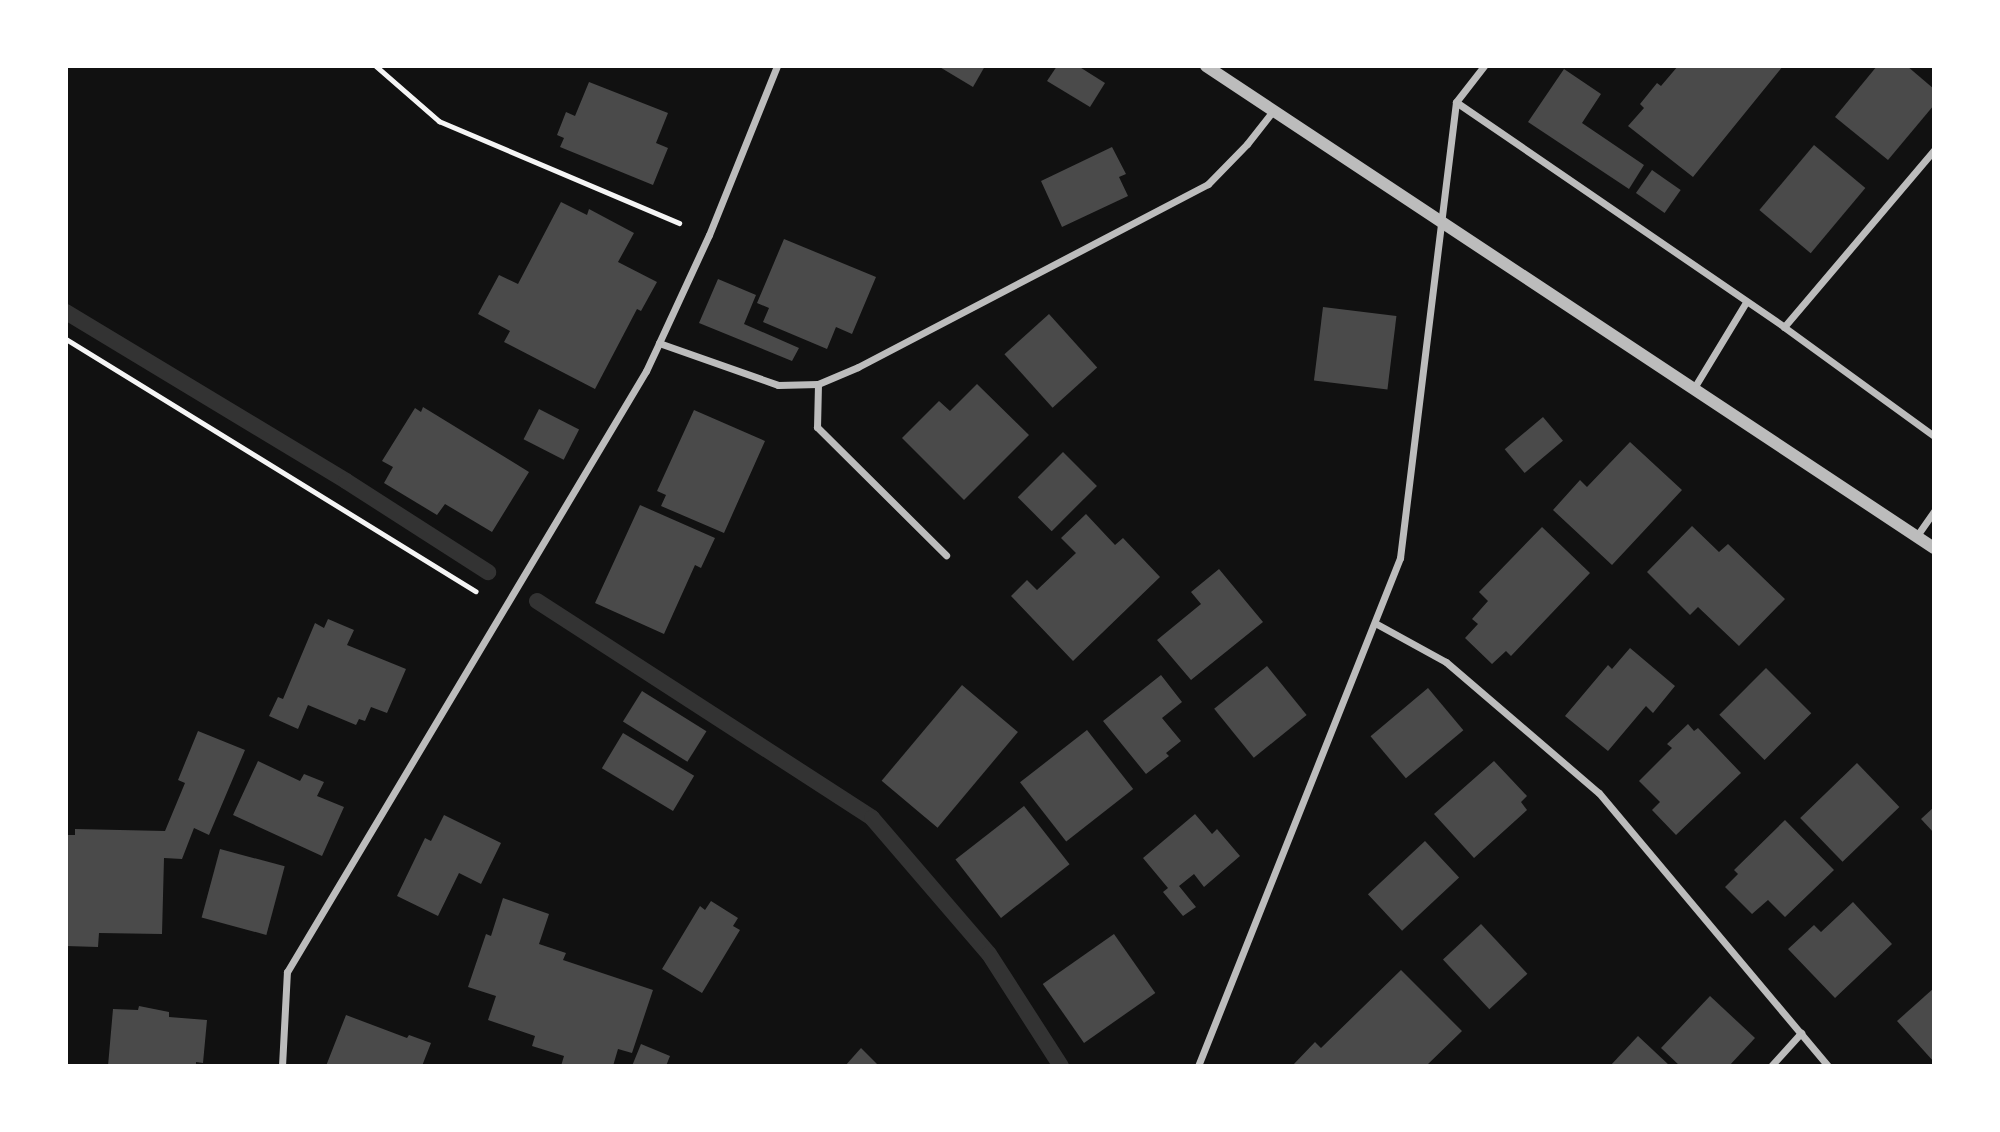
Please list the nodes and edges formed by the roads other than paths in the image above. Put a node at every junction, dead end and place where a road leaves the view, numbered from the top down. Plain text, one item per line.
1 (777, 66) edge
2 (1206, 66) edge
3 (1484, 66) edge
4 (1456, 102) junction
5 (1273, 111) junction
6 (1934, 150) edge
7 (1441, 223) junction
8 (1746, 302) junction
9 (1784, 327) junction
10 (659, 343) junction
11 (818, 384) junction
12 (1694, 388) junction
13 (1934, 436) edge
14 (1934, 511) edge
15 (1916, 537) junction
16 (1934, 548) edge
17 (946, 555) dead end
18 (1375, 623) junction
19 (1801, 1033) junction
20 (282, 1066) edge
21 (1198, 1066) edge
22 (1771, 1066) edge
23 (1828, 1066) edge

1 - 10 street
2 - 5 street
3 - 4 street
4 - 7 street
4 - 8 street
5 - 7 street
5 - 11 street
6 - 9 street
7 - 12 street
7 - 18 street
8 - 9 street
8 - 12 street
9 - 13 street
10 - 11 street
10 - 20 street
11 - 17 street
12 - 15 street
14 - 15 street
15 - 16 street
18 - 19 street
18 - 21 street
19 - 22 street
19 - 23 street

